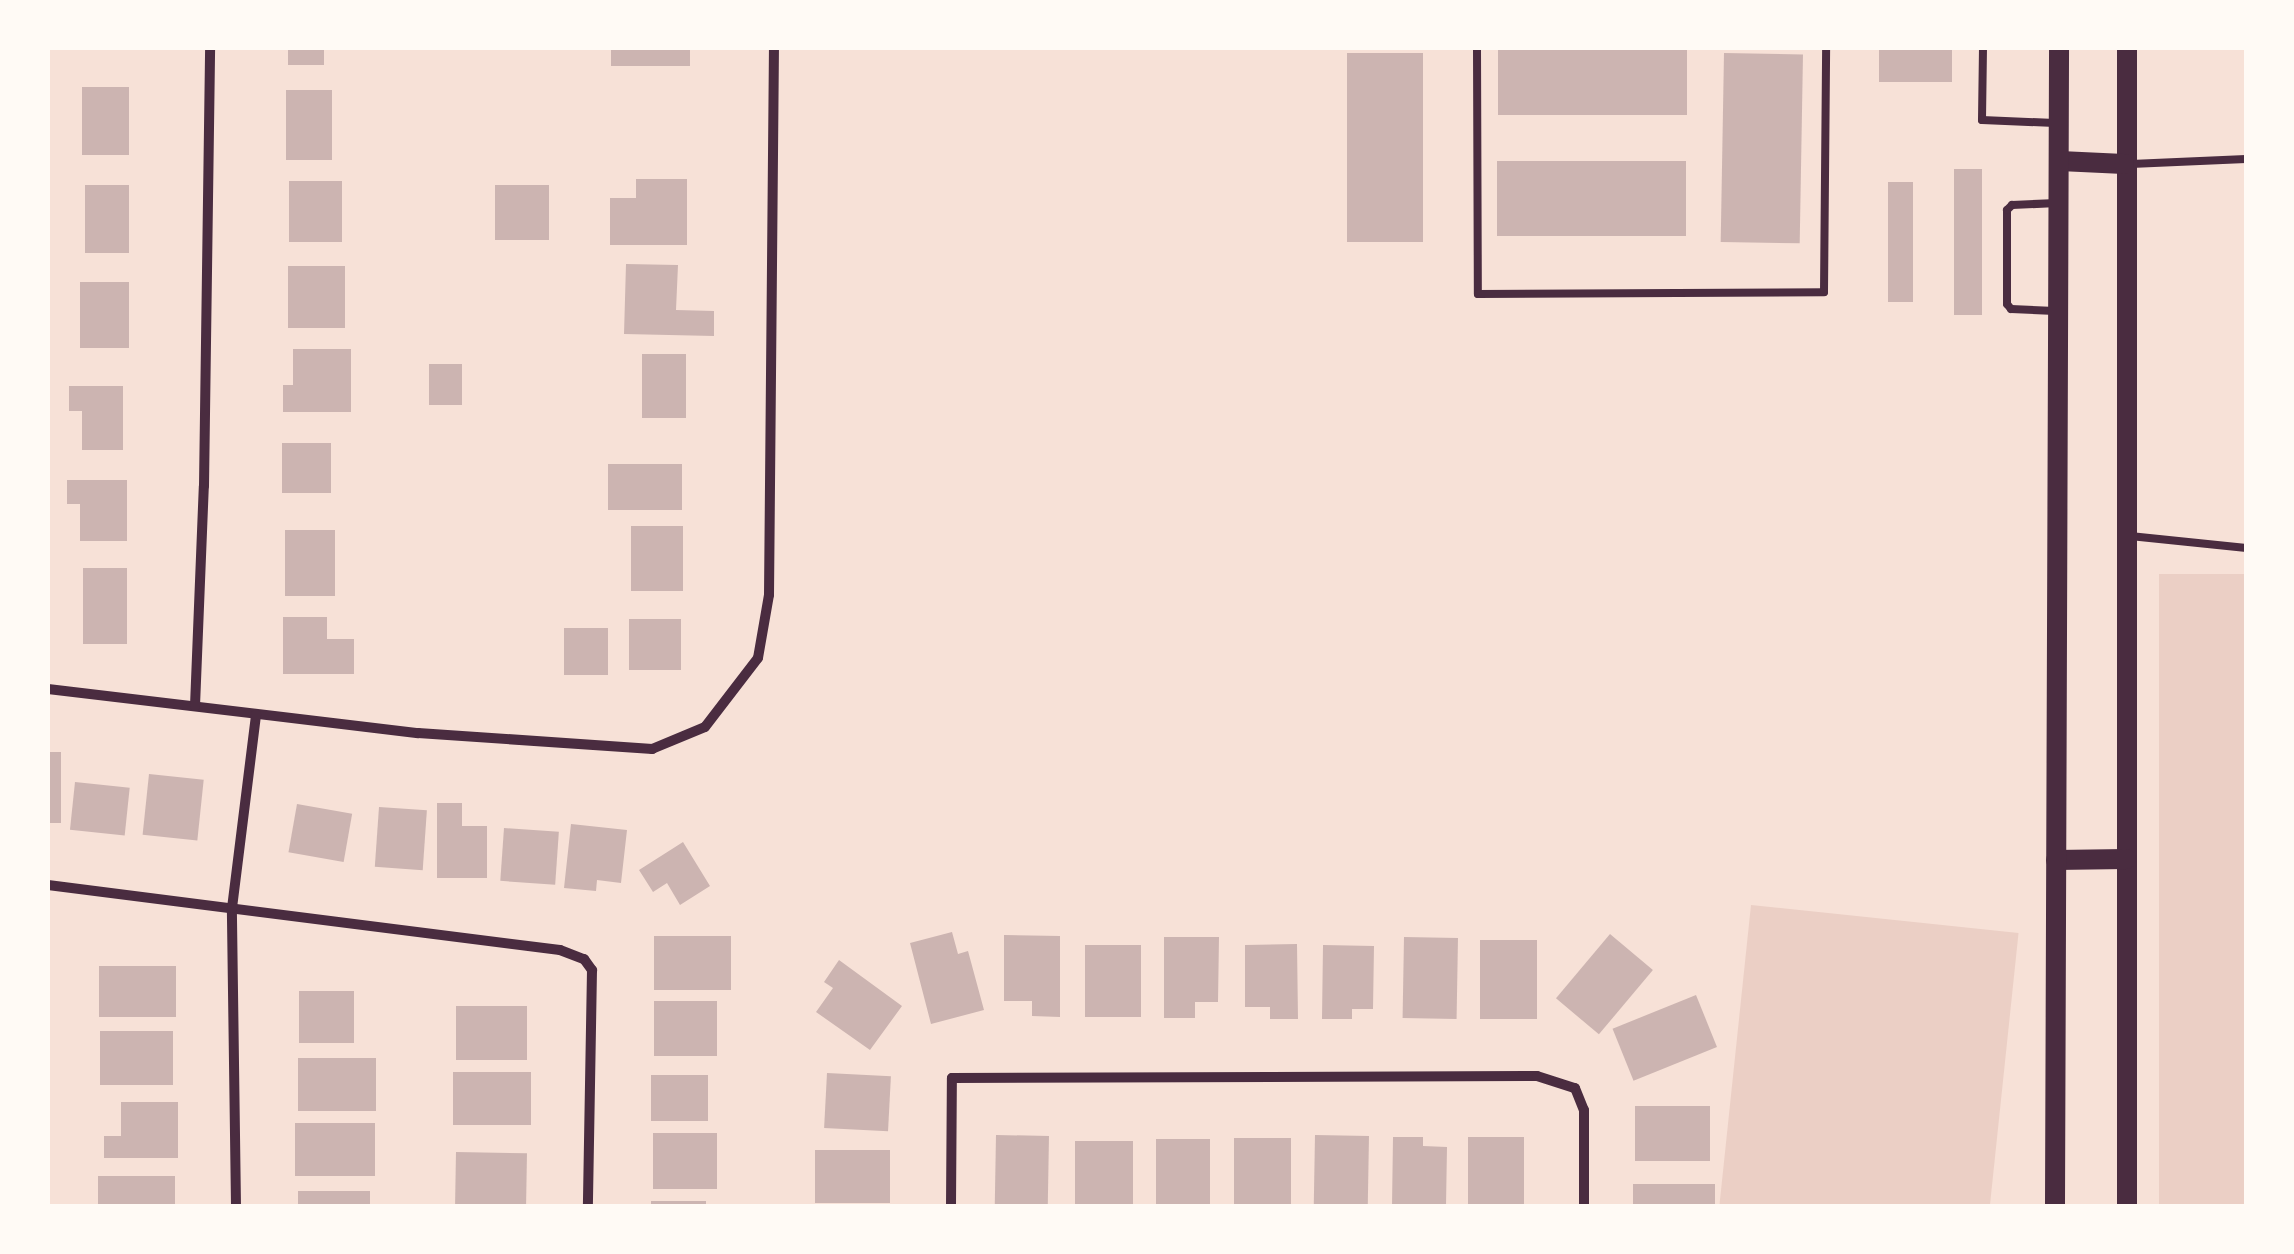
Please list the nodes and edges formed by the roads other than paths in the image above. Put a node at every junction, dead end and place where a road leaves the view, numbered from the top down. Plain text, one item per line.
1 (210, 48) edge
2 (774, 48) edge
3 (1477, 48) edge
4 (1826, 48) edge
5 (1983, 48) edge
6 (2059, 48) edge
7 (2127, 48) edge
8 (2060, 123) junction
9 (2246, 159) edge
10 (2060, 161) junction
11 (2124, 164) junction
12 (2060, 203) junction
13 (2059, 312) junction
14 (2126, 535) junction
15 (2246, 548) edge
16 (48, 688) edge
17 (194, 706) junction
18 (256, 714) junction
19 (2126, 859) junction
20 (2056, 860) junction
21 (48, 885) edge
22 (232, 908) junction
23 (236, 1206) edge
24 (588, 1206) edge
25 (951, 1206) edge
26 (1584, 1206) edge
27 (2055, 1206) edge
28 (2127, 1206) edge

1 - 17 street
2 - 18 street
3 - 4 lane
5 - 8 lane
6 - 8 main road
7 - 11 main road
8 - 10 main road
9 - 11 lane
10 - 11 main road
10 - 12 main road
11 - 14 main road
12 - 13 main road
12 - 13 lane
13 - 20 main road
14 - 15 lane
14 - 19 main road
16 - 17 street
17 - 18 street
18 - 22 street
19 - 20 main road
19 - 28 main road
20 - 27 main road
21 - 22 street
22 - 23 street
22 - 24 street
25 - 26 street

